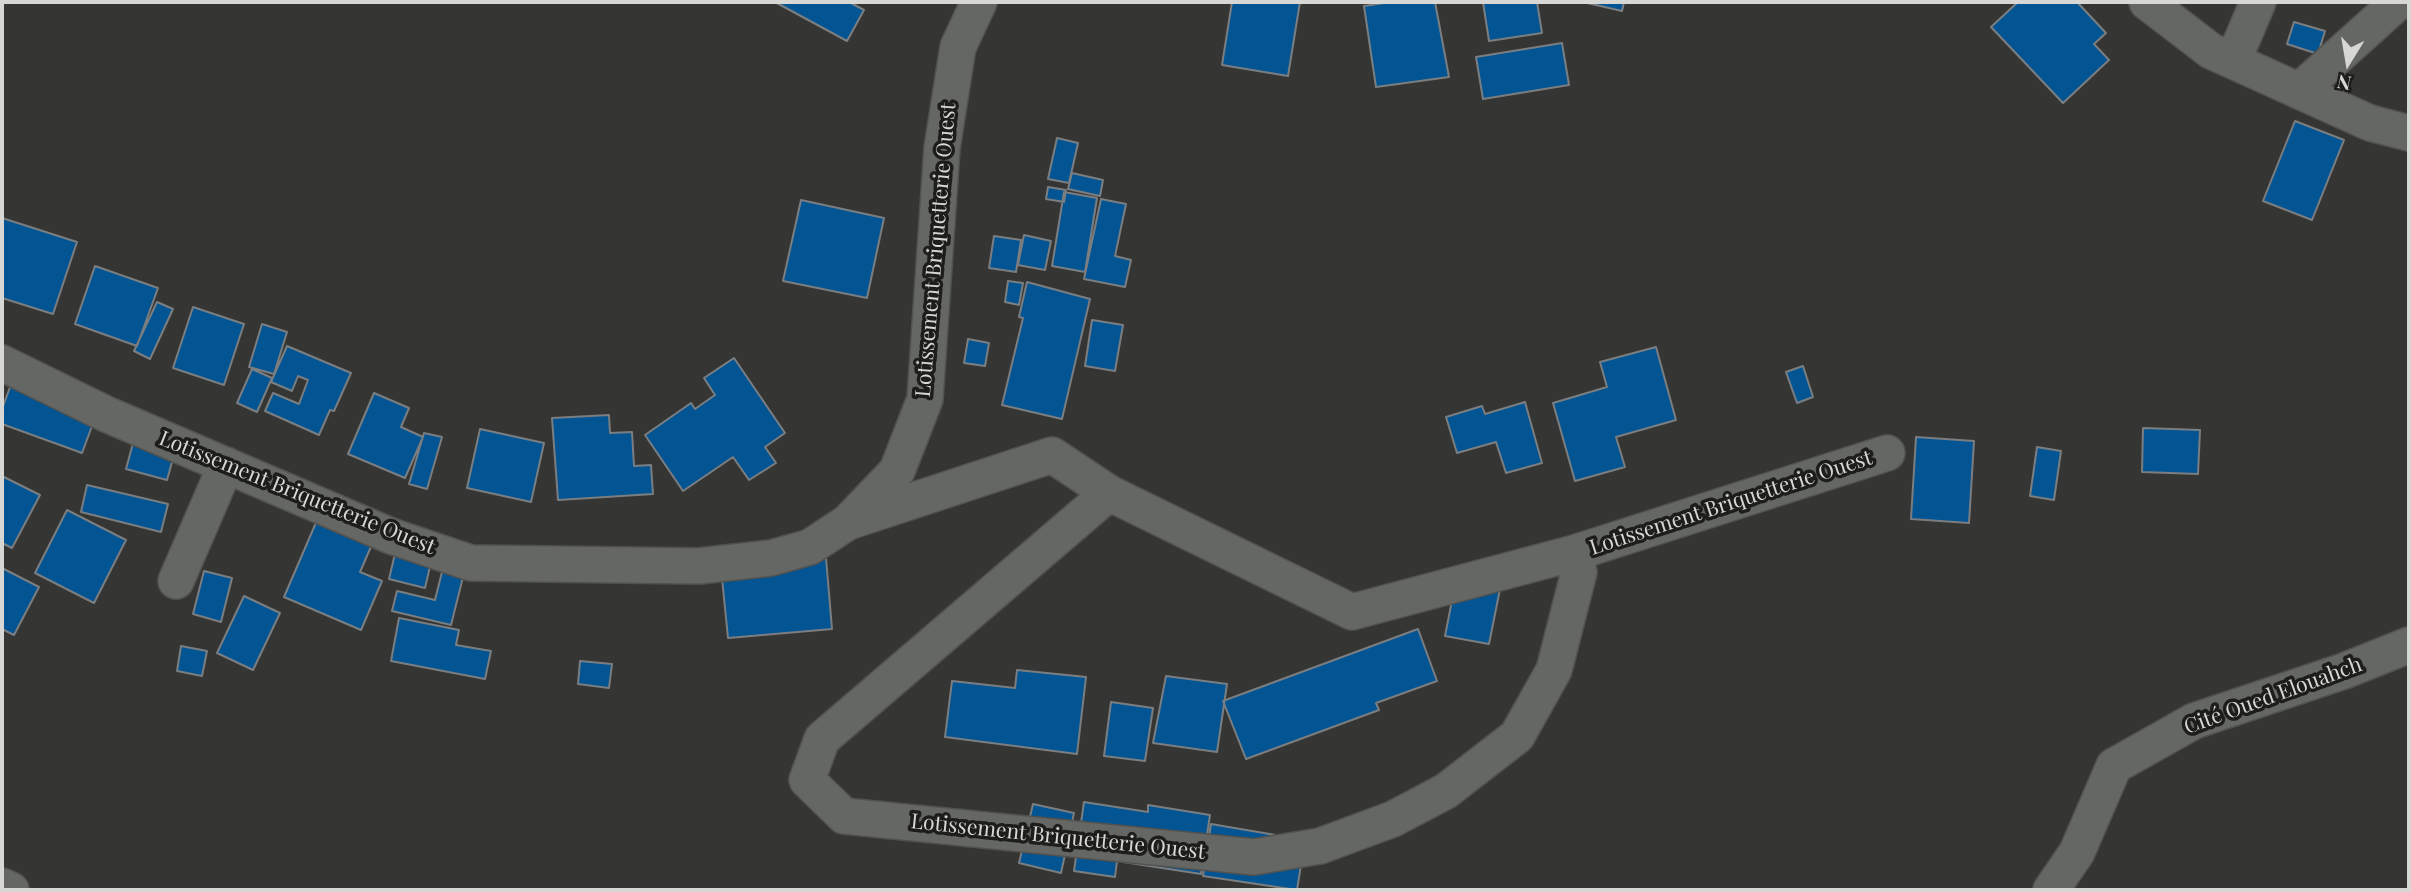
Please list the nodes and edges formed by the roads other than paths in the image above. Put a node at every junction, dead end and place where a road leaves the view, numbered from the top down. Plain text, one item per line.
1 (979, 2) edge
2 (2147, 2) edge
3 (2258, 2) edge
4 (2398, 2) edge
5 (2233, 61) junction
6 (2299, 91) junction
7 (2409, 133) edge
8 (2, 363) edge
9 (1887, 453) dead end
10 (226, 465) junction
11 (1109, 493) junction
12 (848, 522) junction
13 (1574, 553) junction
14 (176, 581) dead end
15 (2409, 645) edge
16 (2, 886) edge
17 (12, 890) edge
18 (2050, 890) edge

1 - 12 street, Lotissement Briquetterie Ouest
2 - 5 street
3 - 5 street
4 - 6 street
5 - 6 street
6 - 7 street
8 - 10 street, Lotissement Briquetterie Ouest
9 - 13 street, Lotissement Briquetterie Ouest
10 - 12 street, Lotissement Briquetterie Ouest
10 - 14 street
11 - 12 street, Lotissement Briquetterie Ouest
11 - 13 street, Lotissement Briquetterie Ouest
11 - 13 street, Lotissement Briquetterie Ouest
15 - 18 street, Cité Oued Elouahch
16 - 17 street

